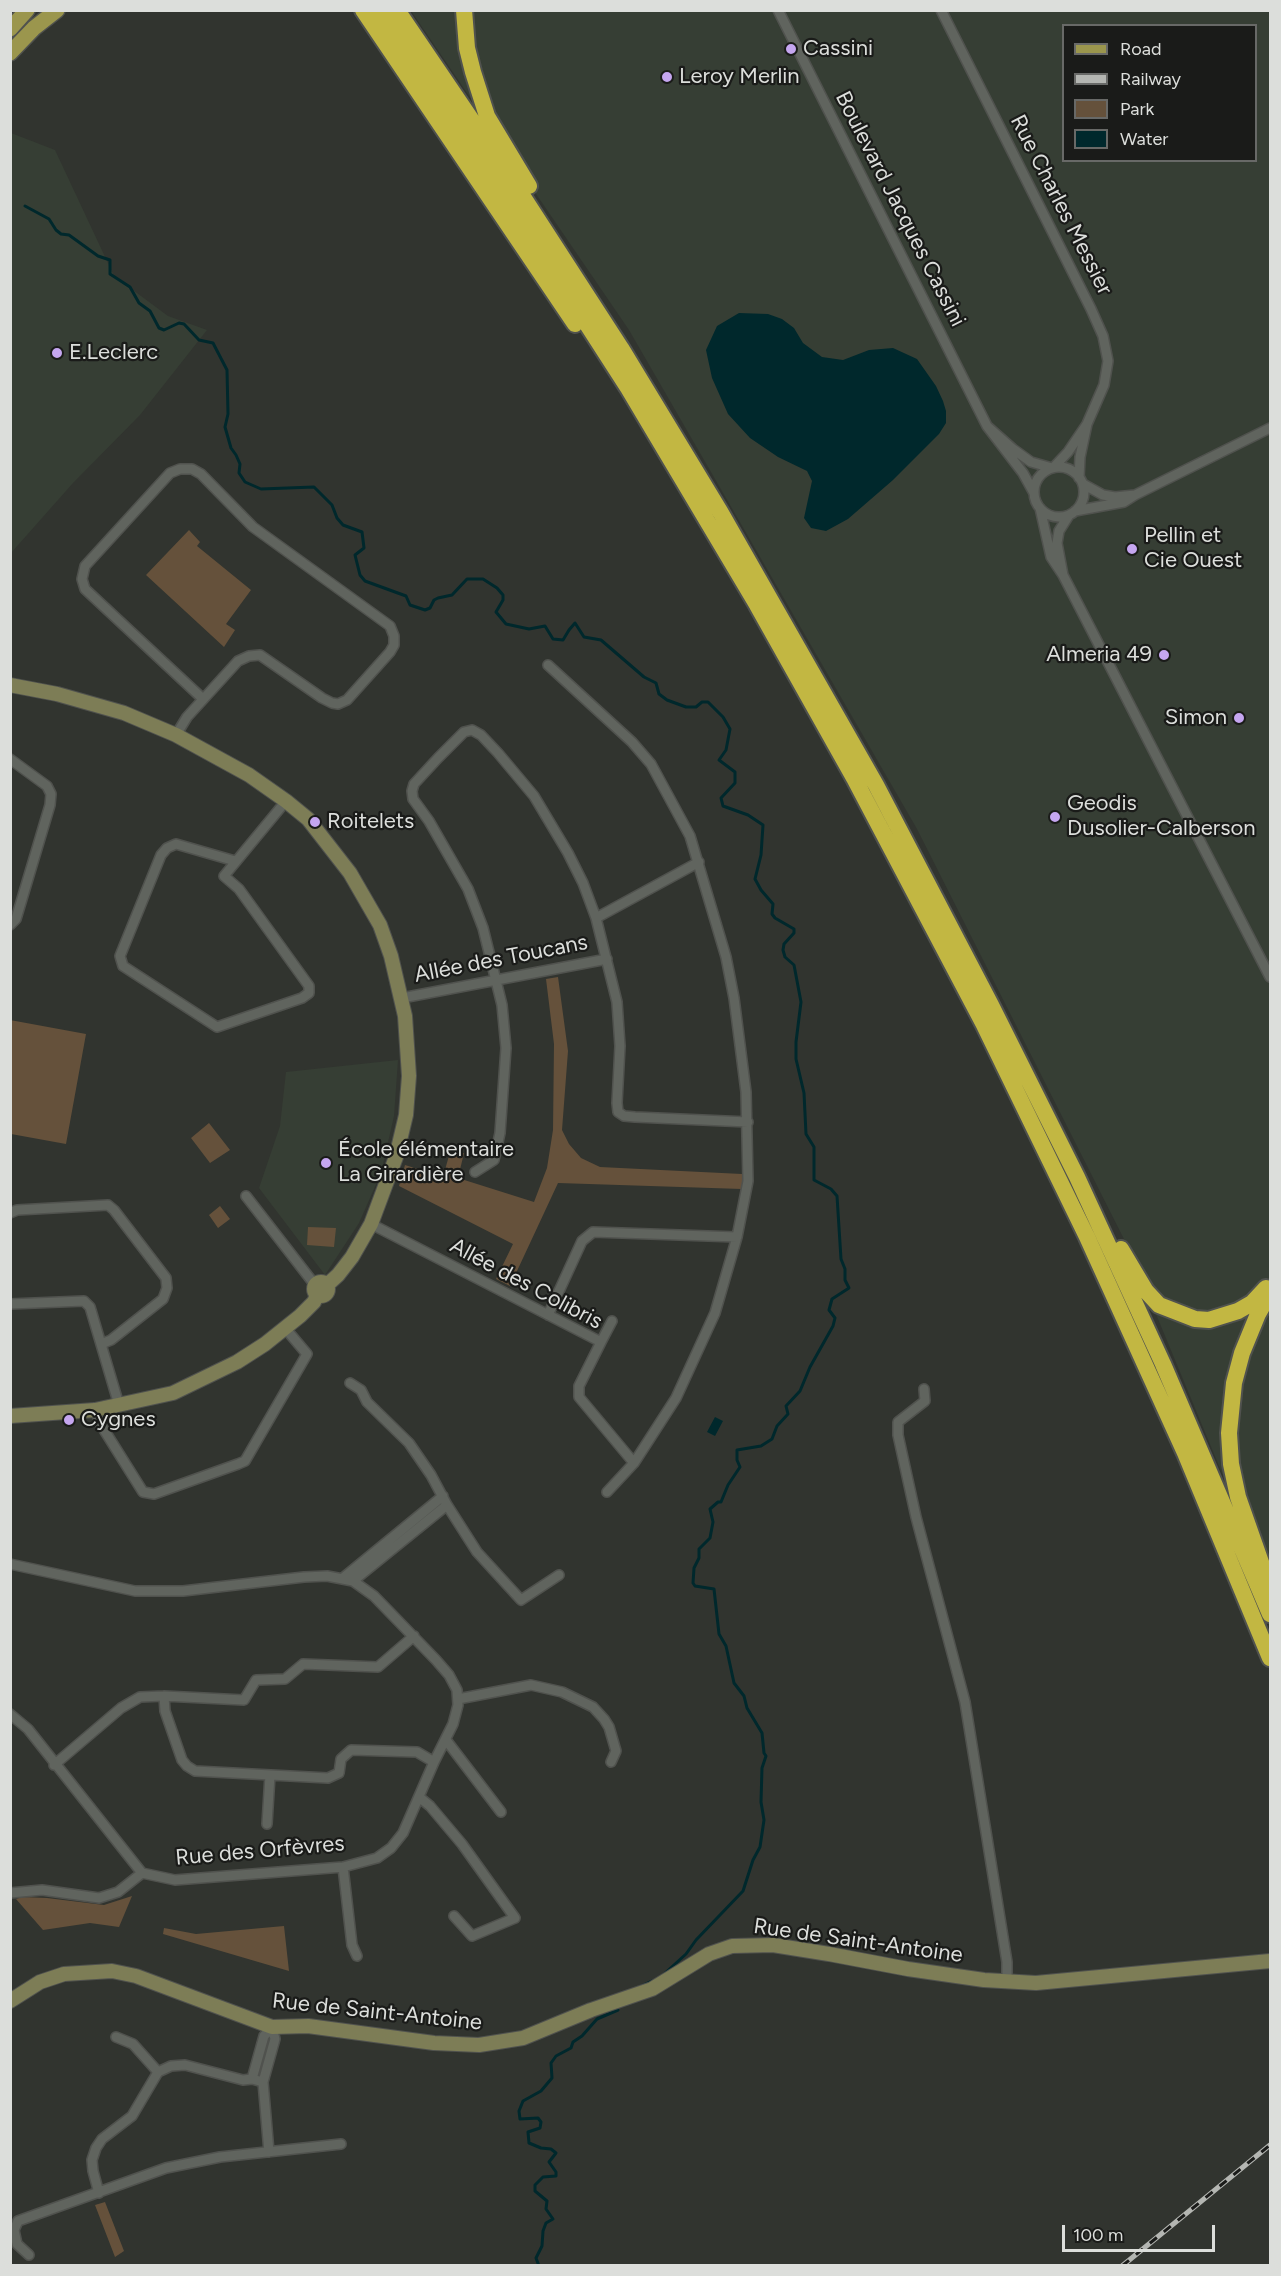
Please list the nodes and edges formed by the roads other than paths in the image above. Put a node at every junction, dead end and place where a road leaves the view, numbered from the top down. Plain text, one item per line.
1 (27, 10) edge
2 (57, 10) edge
3 (351, 10) edge
4 (363, 10) edge
5 (380, 10) edge
6 (398, 10) edge
7 (464, 10) edge
8 (777, 10) edge
9 (941, 10) edge
10 (10, 29) edge
11 (10, 53) edge
12 (408, 76) junction
13 (566, 261) junction
14 (628, 388) junction
15 (1087, 424) junction
16 (987, 426) junction
17 (1270, 428) edge
18 (1053, 468) junction
19 (1081, 481) junction
20 (1034, 493) junction
21 (1135, 495) junction
22 (1040, 508) junction
23 (1072, 513) junction
24 (1063, 575) junction
25 (548, 665) dead end
26 (10, 685) edge
27 (203, 699) junction
28 (176, 735) junction
29 (10, 759) edge
30 (286, 801) junction
31 (235, 861) junction
32 (699, 862) junction
33 (596, 918) junction
34 (10, 925) edge
35 (607, 959) junction
36 (1270, 977) edge
37 (497, 980) junction
38 (402, 998) junction
39 (748, 1122) junction
40 (475, 1172) dead end
41 (1077, 1177) junction
42 (246, 1196) dead end
43 (10, 1213) edge
44 (371, 1224) junction
45 (736, 1237) junction
46 (1270, 1283) edge
47 (320, 1288) junction
48 (1270, 1293) edge
49 (10, 1304) edge
50 (548, 1315) junction
51 (612, 1321) dead end
52 (285, 1328) junction
53 (601, 1342) junction
54 (101, 1344) junction
55 (350, 1383) dead end
56 (924, 1389) dead end
57 (119, 1405) junction
58 (96, 1410) junction
59 (10, 1416) edge
60 (634, 1463) junction
61 (608, 1492) dead end
62 (445, 1501) junction
63 (10, 1564) edge
64 (560, 1575) dead end
65 (348, 1579) junction
66 (1270, 1588) edge
67 (1270, 1614) edge
68 (414, 1636) junction
69 (1270, 1658) edge
70 (164, 1696) junction
71 (458, 1699) junction
72 (10, 1714) edge
73 (446, 1740) junction
74 (434, 1762) junction
75 (611, 1762) dead end
76 (54, 1765) junction
77 (270, 1775) junction
78 (419, 1797) junction
79 (501, 1812) dead end
80 (267, 1824) dead end
81 (342, 1867) junction
82 (142, 1873) junction
83 (10, 1893) edge
84 (454, 1916) dead end
85 (357, 1956) dead end
86 (1270, 1961) edge
87 (1007, 1982) junction
88 (10, 2001) edge
89 (272, 2027) junction
90 (116, 2037) dead end
91 (158, 2072) junction
92 (252, 2079) junction
93 (263, 2082) junction
94 (341, 2144) dead end
95 (268, 2152) junction
96 (99, 2193) junction
97 (29, 2255) dead end

1 - 10 main road
2 - 11 main road
3 - 12 highway
4 - 12 highway
5 - 14 highway
6 - 13 highway
7 - 13 highway
8 - 16 street, Boulevard Jacques Cassini
9 - 15 street, Rue Charles Messier
12 - 14 highway
13 - 41 highway
14 - 69 highway
15 - 18 street, Rue Charles Messier
15 - 19 street, Rue Charles Messier
16 - 18 street, Boulevard Jacques Cassini
16 - 20 street, Boulevard Jacques Cassini
17 - 21 street
18 - 19 street
18 - 20 street
19 - 21 street
19 - 23 street
20 - 22 street
21 - 23 street
22 - 23 street
22 - 24 street
23 - 24 street
24 - 36 street
25 - 32 street
26 - 28 street
27 - 27 street
27 - 28 street
28 - 30 street
29 - 34 street
30 - 31 street
30 - 38 street
31 - 31 street
32 - 33 street
32 - 39 street
33 - 35 street
33 - 37 street
35 - 37 street, Allée des Toucans
35 - 39 street
37 - 38 street, Allée des Toucans
37 - 40 street
38 - 44 street
39 - 45 street
41 - 46 highway
41 - 67 highway
42 - 47 street
43 - 54 street
44 - 47 street
44 - 50 street, Allée des Colibris
45 - 50 street
45 - 60 street
47 - 52 street
48 - 66 highway
49 - 54 street
50 - 53 street, Allée des Colibris
51 - 53 street
52 - 57 street
52 - 58 street
53 - 60 street, Allée des Colibris
54 - 57 street
55 - 62 street
56 - 87 street
57 - 58 street
58 - 59 street
60 - 61 street
62 - 64 street
62 - 65 street
63 - 65 street
65 - 68 street
68 - 70 street
68 - 71 street
70 - 76 street
70 - 77 street
71 - 73 street, Rue des Orfèvres
71 - 75 street
72 - 76 street
73 - 74 street, Rue des Orfèvres
73 - 79 street
74 - 77 street
74 - 78 street, Rue des Orfèvres
76 - 82 street
77 - 80 street
78 - 81 street, Rue des Orfèvres
78 - 84 street
81 - 82 street, Rue des Orfèvres
81 - 85 street
82 - 83 street
86 - 87 street, Rue de Saint-Antoine
87 - 89 street, Rue de Saint-Antoine
88 - 89 street, Rue de Saint-Antoine
89 - 92 street
89 - 93 street
90 - 91 street
91 - 92 street
91 - 96 street
92 - 93 street
93 - 95 street
94 - 95 street
95 - 96 street
96 - 97 street

